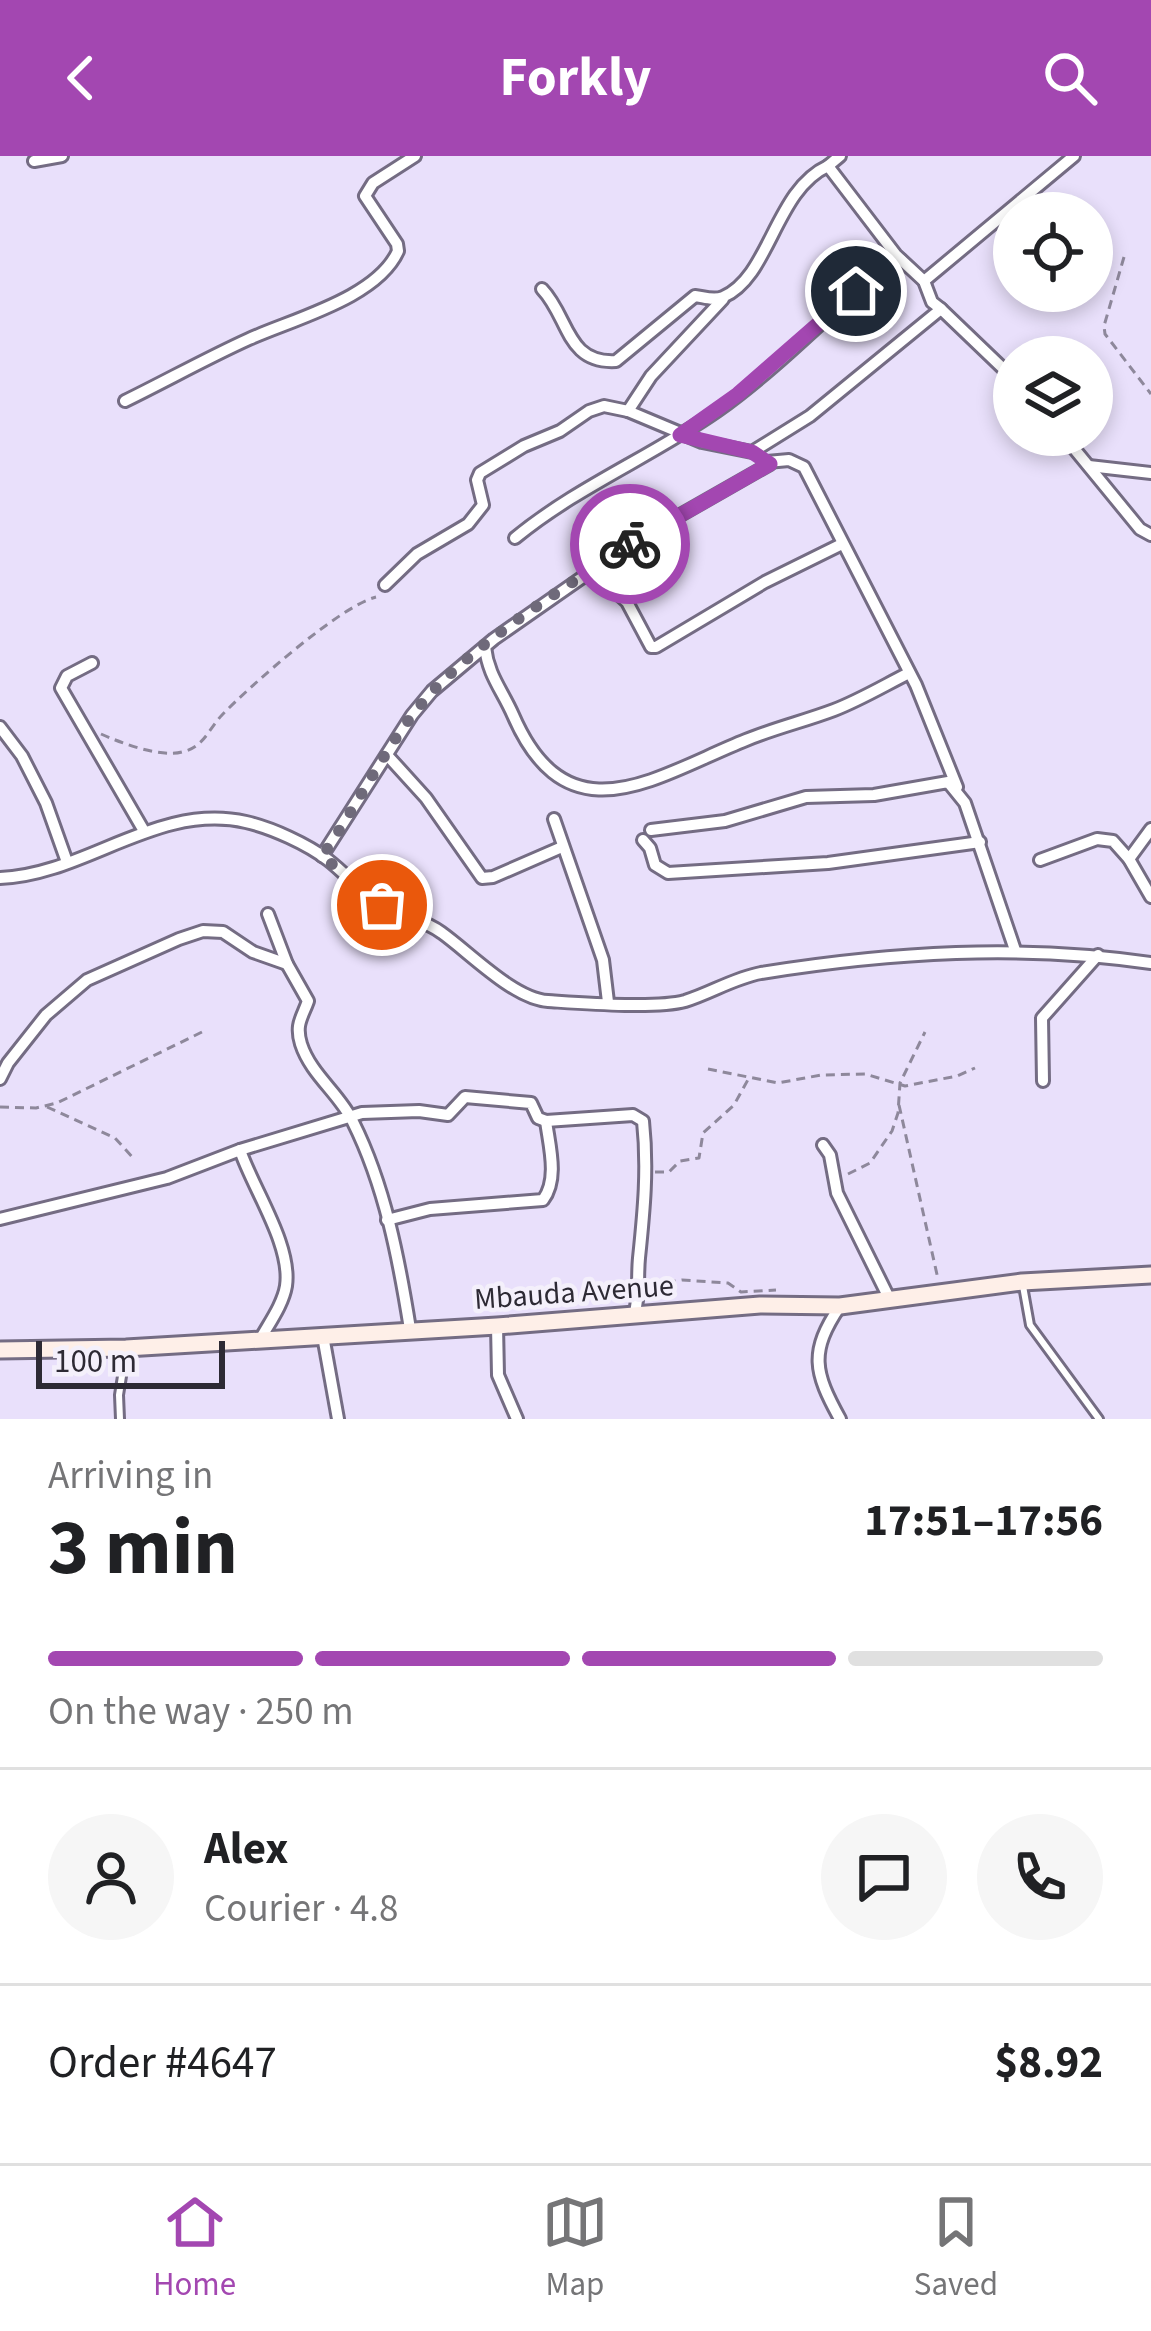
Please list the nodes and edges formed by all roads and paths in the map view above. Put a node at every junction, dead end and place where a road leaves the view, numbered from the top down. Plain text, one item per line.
1 (62, 156) edge
2 (415, 156) edge
3 (840, 156) edge
4 (1074, 156) edge
5 (34, 161) dead end
6 (828, 166) junction
7 (1124, 256) dead end
8 (901, 260) junction
9 (924, 281) junction
10 (542, 289) dead end
11 (725, 297) junction
12 (941, 309) junction
13 (993, 359) edge
14 (1151, 394) edge
15 (125, 401) dead end
16 (628, 411) junction
17 (680, 435) junction
18 (752, 452) junction
19 (1081, 456) edge
20 (770, 464) junction
21 (1089, 466) junction
22 (1151, 473) edge
23 (1151, 536) edge
24 (515, 538) dead end
25 (842, 544) junction
26 (592, 570) junction
27 (386, 585) dead end
28 (376, 597) dead end
29 (485, 647) junction
30 (92, 663) dead end
31 (909, 673) junction
32 (0, 727) edge
33 (88, 733) junction
34 (387, 755) junction
35 (958, 790) junction
36 (554, 819) dead end
37 (1151, 829) edge
38 (144, 831) junction
39 (980, 842) junction
40 (562, 847) junction
41 (322, 856) junction
42 (1129, 859) junction
43 (1040, 860) dead end
44 (67, 862) junction
45 (0, 878) edge
46 (1151, 896) edge
47 (268, 914) dead end
48 (1015, 950) junction
49 (1098, 955) junction
50 (1151, 963) edge
51 (287, 964) junction
52 (608, 1002) junction
53 (202, 1032) dead end
54 (926, 1032) dead end
55 (975, 1068) dead end
56 (708, 1069) dead end
57 (750, 1076) junction
58 (0, 1079) edge
59 (1043, 1082) dead end
60 (899, 1085) junction
61 (899, 1105) junction
62 (0, 1107) edge
63 (45, 1107) junction
64 (351, 1117) junction
65 (546, 1121) junction
66 (824, 1145) dead end
67 (240, 1150) junction
68 (135, 1160) dead end
69 (647, 1172) junction
70 (835, 1178) junction
71 (0, 1219) edge
72 (387, 1220) junction
73 (1151, 1275) edge
74 (1022, 1282) junction
75 (639, 1288) junction
76 (941, 1294) junction
77 (890, 1300) junction
78 (792, 1305) junction
79 (840, 1306) junction
80 (634, 1316) junction
81 (496, 1326) junction
82 (410, 1329) junction
83 (323, 1336) junction
84 (261, 1338) junction
85 (126, 1348) junction
86 (0, 1350) edge
87 (120, 1419) edge
88 (338, 1419) edge
89 (517, 1419) edge
90 (839, 1419) edge
91 (1099, 1419) edge

1 - 5 street
2 - 15 street
3 - 6 street
4 - 9 street
6 - 8 street
6 - 11 street
7 - 14 path
8 - 9 street
8 - 17 street
9 - 12 street
10 - 11 street
11 - 16 street
12 - 13 street
12 - 18 street
16 - 17 street
16 - 27 street
17 - 18 street
17 - 24 street
18 - 20 street
19 - 21 street
20 - 25 street
20 - 26 street
21 - 22 street
21 - 23 street
25 - 26 street
25 - 31 street
26 - 29 street
28 - 33 path
29 - 31 street
29 - 34 street
30 - 33 street
31 - 35 street
32 - 44 street
33 - 38 street
34 - 40 street
34 - 41 street
35 - 39 street
35 - 39 street
36 - 40 street
37 - 42 street
38 - 41 street
38 - 44 street
39 - 48 street
40 - 52 street
41 - 52 street
42 - 43 street
42 - 46 street
44 - 45 street
47 - 51 street
48 - 49 street
48 - 52 street
49 - 50 street
49 - 59 street
51 - 58 street
51 - 64 street
53 - 63 path
54 - 60 path
55 - 60 path
56 - 57 path
57 - 60 path
57 - 69 path
60 - 61 path
61 - 70 path
61 - 76 path
62 - 63 path
63 - 68 path
64 - 65 street
64 - 67 street
64 - 72 street
65 - 69 street
65 - 72 street
66 - 70 street
67 - 71 street
67 - 84 street
69 - 75 street
70 - 77 street
72 - 82 street
73 - 74 street, Mbauda Avenue
74 - 76 street, Mbauda Avenue
74 - 91 lane
75 - 78 path
75 - 80 street
76 - 77 street, Mbauda Avenue
77 - 79 street, Mbauda Avenue
78 - 79 street, Mbauda Avenue
78 - 80 street, Mbauda Avenue
79 - 90 street
80 - 81 street, Mbauda Avenue
81 - 82 street, Mbauda Avenue
81 - 89 street
82 - 83 street, Mbauda Avenue
83 - 84 street, Mbauda Avenue
83 - 88 street
84 - 85 street, Mbauda Avenue
85 - 86 street, Mbauda Avenue
85 - 87 lane

